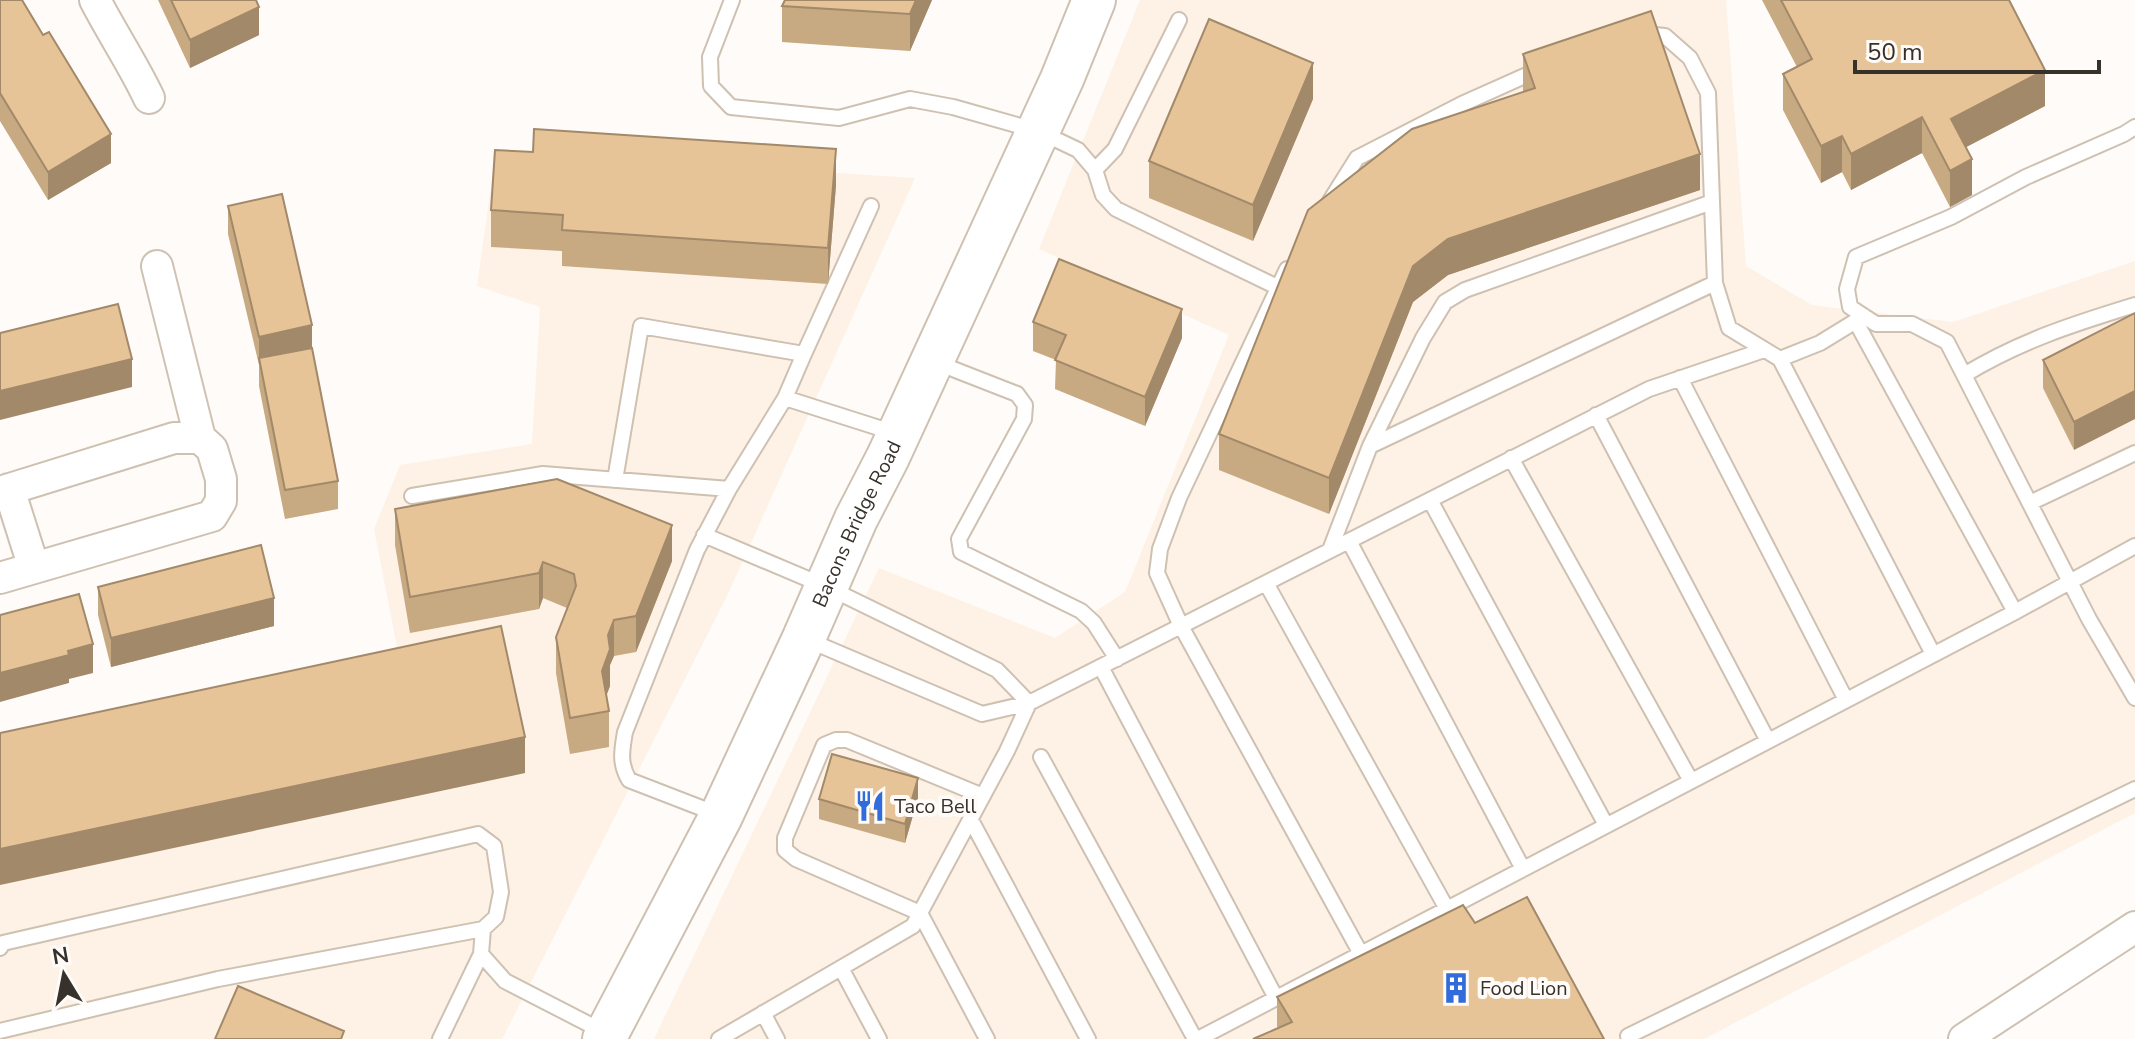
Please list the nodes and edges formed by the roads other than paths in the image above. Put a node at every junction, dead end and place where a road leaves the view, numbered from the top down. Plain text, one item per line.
1 (95, 0) edge
2 (732, 0) edge
3 (1094, 0) edge
4 (1179, 20) dead end
5 (1628, 37) edge
6 (1557, 62) edge
7 (149, 98) dead end
8 (2135, 127) edge
9 (1038, 131) junction
10 (1095, 170) junction
11 (1712, 202) junction
12 (871, 206) dead end
13 (1323, 211) edge
14 (1292, 260) edge
15 (157, 266) dead end
16 (1715, 283) junction
17 (1277, 287) junction
18 (2135, 305) edge
19 (1860, 319) junction
20 (1764, 350) junction
21 (804, 354) junction
22 (1780, 359) junction
23 (932, 361) junction
24 (1964, 375) junction
25 (1680, 378) junction
26 (785, 398) junction
27 (1596, 415) junction
28 (898, 434) junction
29 (200, 438) junction
30 (1370, 446) junction
31 (2135, 453) edge
32 (1511, 458) junction
33 (615, 480) junction
34 (729, 489) junction
35 (5, 490) edge
36 (412, 496) dead end
37 (1430, 500) junction
38 (2030, 503) junction
39 (704, 535) junction
40 (1349, 541) junction
41 (2135, 546) edge
42 (1330, 550) junction
43 (34, 568) junction
44 (0, 578) edge
45 (2070, 582) junction
46 (1266, 583) junction
47 (827, 587) junction
48 (2015, 612) junction
49 (1181, 626) junction
50 (804, 638) junction
51 (1933, 654) junction
52 (1117, 659) junction
53 (1101, 667) junction
54 (2134, 696) edge
55 (1846, 700) junction
56 (1029, 703) junction
57 (1768, 741) junction
58 (1041, 757) dead end
59 (1691, 781) junction
60 (2135, 789) edge
61 (983, 796) junction
62 (721, 816) junction
63 (971, 820) junction
64 (1606, 825) junction
65 (1523, 869) junction
66 (1447, 909) junction
67 (920, 913) junction
68 (2135, 927) edge
69 (483, 929) junction
70 (0, 948) edge
71 (481, 954) junction
72 (1361, 954) junction
73 (841, 968) junction
74 (1276, 998) junction
75 (763, 1013) junction
76 (0, 1031) edge
77 (605, 1036) edge
78 (1628, 1036) dead end
79 (440, 1039) edge
80 (719, 1039) edge
81 (777, 1039) edge
82 (879, 1039) edge
83 (987, 1039) edge
84 (1088, 1039) edge
85 (1196, 1039) edge
86 (1964, 1039) edge

1 - 7 street
2 - 9 lane
3 - 9 main road, Bacons Bridge Road
4 - 10 lane
5 - 11 lane
6 - 13 lane
8 - 19 lane
9 - 10 lane
9 - 23 main road, Bacons Bridge Road
10 - 17 lane
11 - 16 lane
11 - 30 lane
12 - 21 lane
14 - 17 lane
15 - 29 street
16 - 20 lane
16 - 30 lane
17 - 49 lane
18 - 24 lane
19 - 22 lane
19 - 24 lane
19 - 48 lane
20 - 22 lane
20 - 25 lane
21 - 26 lane
21 - 33 lane
22 - 51 lane
23 - 28 main road, Bacons Bridge Road
23 - 52 lane
24 - 38 lane
25 - 27 lane
25 - 55 lane
26 - 28 lane
26 - 34 lane
27 - 32 lane
27 - 57 lane
28 - 47 main road, Bacons Bridge Road
29 - 35 street
29 - 43 street
30 - 42 lane
31 - 38 lane
32 - 37 lane
32 - 59 lane
33 - 34 lane
33 - 36 lane
34 - 39 lane
35 - 43 street
37 - 40 lane
37 - 64 lane
38 - 45 lane
39 - 47 lane
39 - 62 lane
40 - 42 lane
40 - 65 lane
41 - 45 lane
42 - 46 lane
43 - 44 street
45 - 48 lane
45 - 54 lane
46 - 49 lane
46 - 66 lane
47 - 50 main road, Bacons Bridge Road
47 - 56 lane
48 - 51 lane
49 - 52 lane
49 - 72 lane
50 - 56 lane
50 - 62 main road, Bacons Bridge Road
51 - 55 lane
52 - 53 lane
53 - 56 lane
53 - 74 lane
55 - 57 lane
56 - 61 lane
57 - 59 lane
58 - 85 lane
59 - 64 lane
60 - 78 lane
61 - 63 lane
61 - 67 lane
62 - 77 main road, Bacons Bridge Road
63 - 67 lane
63 - 84 lane
64 - 65 lane
65 - 66 lane
66 - 72 lane
67 - 73 lane
67 - 83 lane
68 - 86 street
69 - 70 lane
69 - 71 lane
69 - 76 lane
71 - 77 lane
71 - 79 lane
72 - 74 lane
73 - 75 lane
73 - 82 lane
74 - 85 lane
75 - 80 lane
75 - 81 lane

